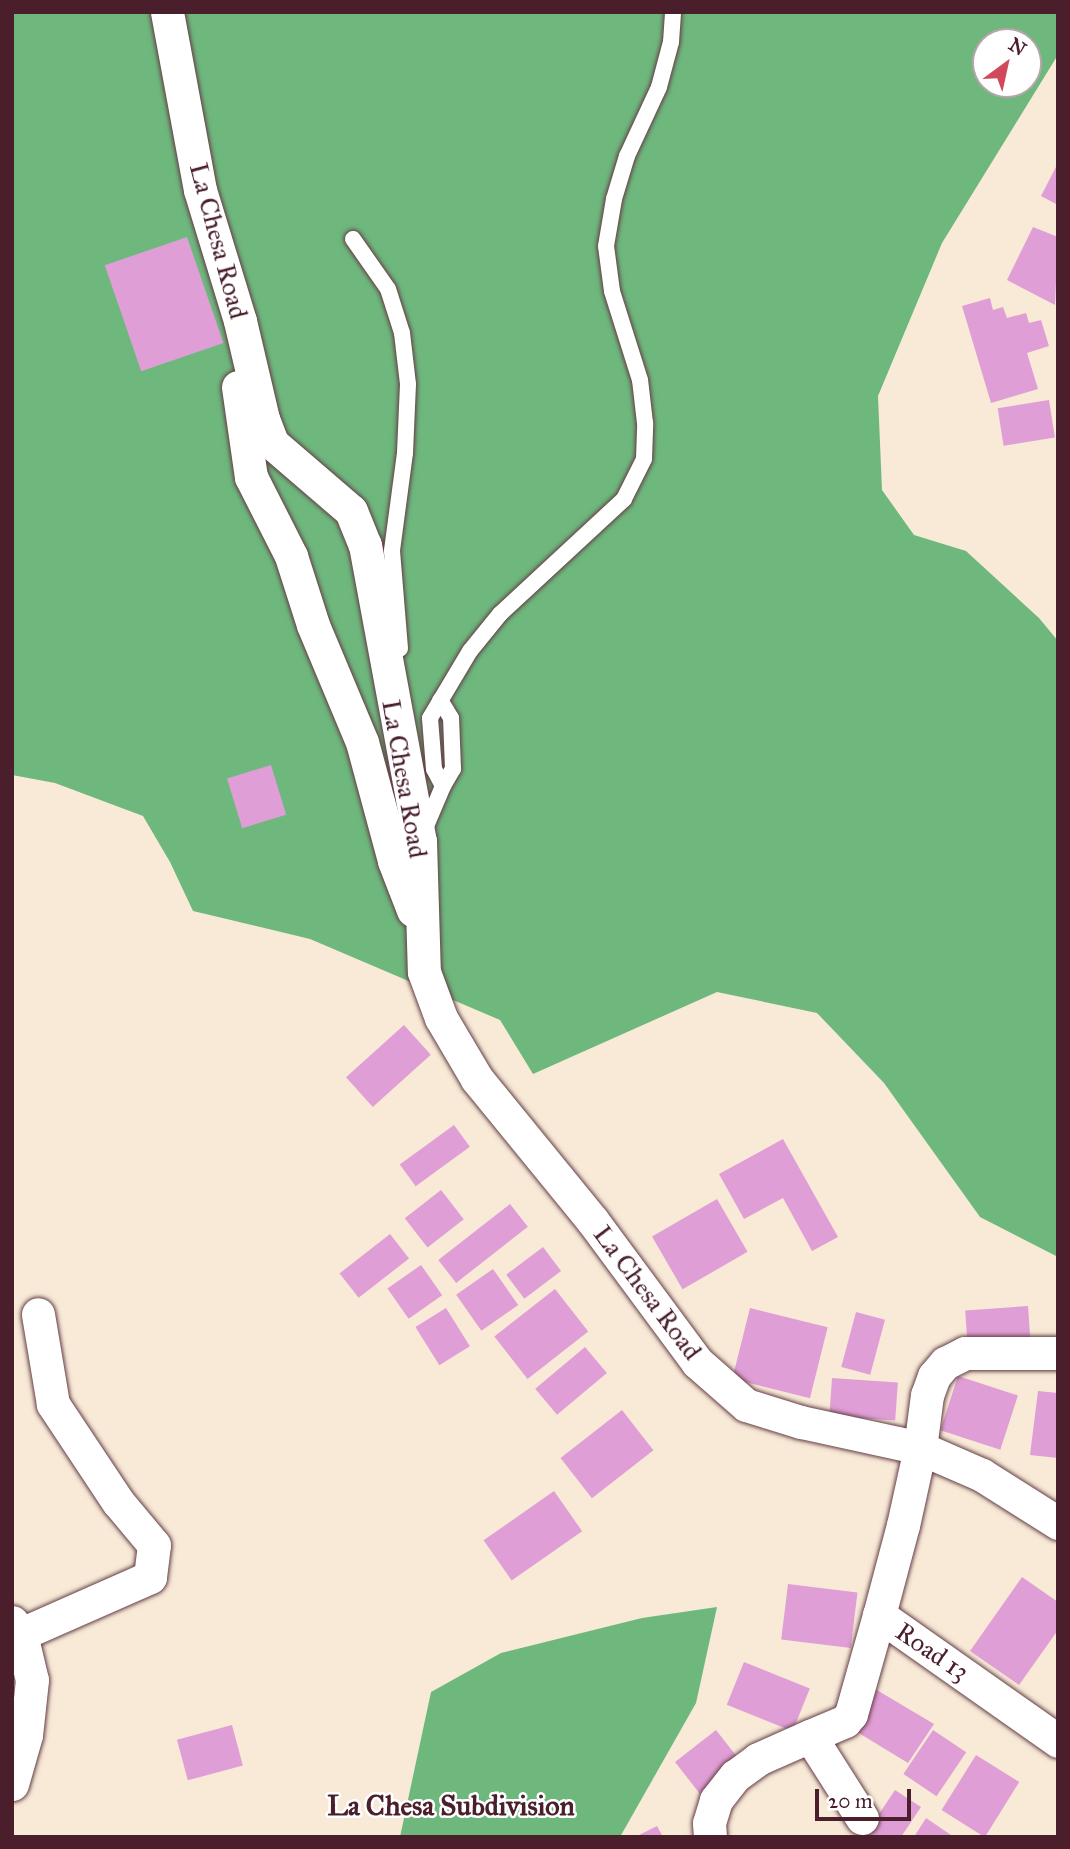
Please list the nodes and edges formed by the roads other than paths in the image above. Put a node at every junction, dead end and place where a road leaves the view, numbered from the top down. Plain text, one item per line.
1 (167, 12) edge
2 (673, 12) edge
3 (354, 239) dead end
4 (240, 321) junction
5 (440, 700) junction
6 (406, 780) junction
7 (443, 786) junction
8 (420, 841) junction
9 (420, 929) junction
10 (38, 1314) dead end
11 (1058, 1353) edge
12 (920, 1448) junction
13 (1058, 1523) edge
14 (879, 1615) junction
15 (16, 1628) edge
16 (810, 1736) junction
17 (1058, 1741) edge
18 (12, 1784) edge
19 (862, 1818) dead end
20 (710, 1837) edge

1 - 4 street, La Chesa Road
2 - 5 lane
3 - 6 lane
4 - 6 street, La Chesa Road
4 - 9 street
5 - 7 lane
5 - 7 lane
6 - 8 street, La Chesa Road
7 - 8 lane
8 - 9 street, La Chesa Road
9 - 12 street, La Chesa Road
10 - 15 street
11 - 12 street, Road 13
12 - 13 street, La Chesa Road
12 - 14 street, Road 13
14 - 16 street
14 - 17 street, Road 13
15 - 18 street
16 - 19 street
16 - 20 street

